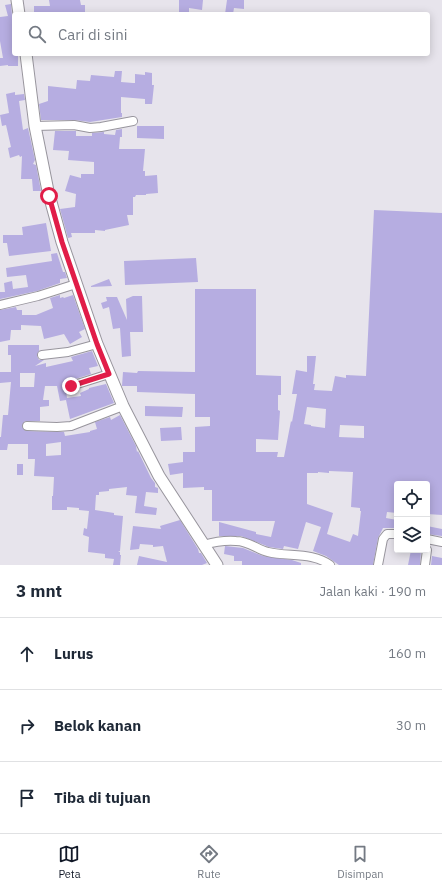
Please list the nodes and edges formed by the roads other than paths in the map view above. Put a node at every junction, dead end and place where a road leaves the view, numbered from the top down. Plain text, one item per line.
1 (17, 0) edge
2 (19, 12) edge
3 (26, 56) edge
4 (133, 122) dead end
5 (35, 126) junction
6 (76, 284) junction
7 (0, 305) edge
8 (97, 344) junction
9 (42, 355) dead end
10 (109, 374) junction
11 (71, 386) dead end
12 (123, 406) junction
13 (26, 426) dead end
14 (394, 534) edge
15 (442, 542) edge
16 (430, 544) edge
17 (203, 545) junction
18 (426, 553) edge
19 (217, 565) edge
20 (330, 565) edge
21 (378, 565) edge
22 (425, 565) edge

1 - 2 main road
3 - 5 main road
4 - 5 street
5 - 6 main road
6 - 7 street
6 - 8 main road
8 - 9 street
8 - 10 main road
10 - 11 street
10 - 12 main road
12 - 13 street
12 - 17 main road
14 - 21 street
15 - 16 street
17 - 19 main road
17 - 20 street
18 - 22 street

